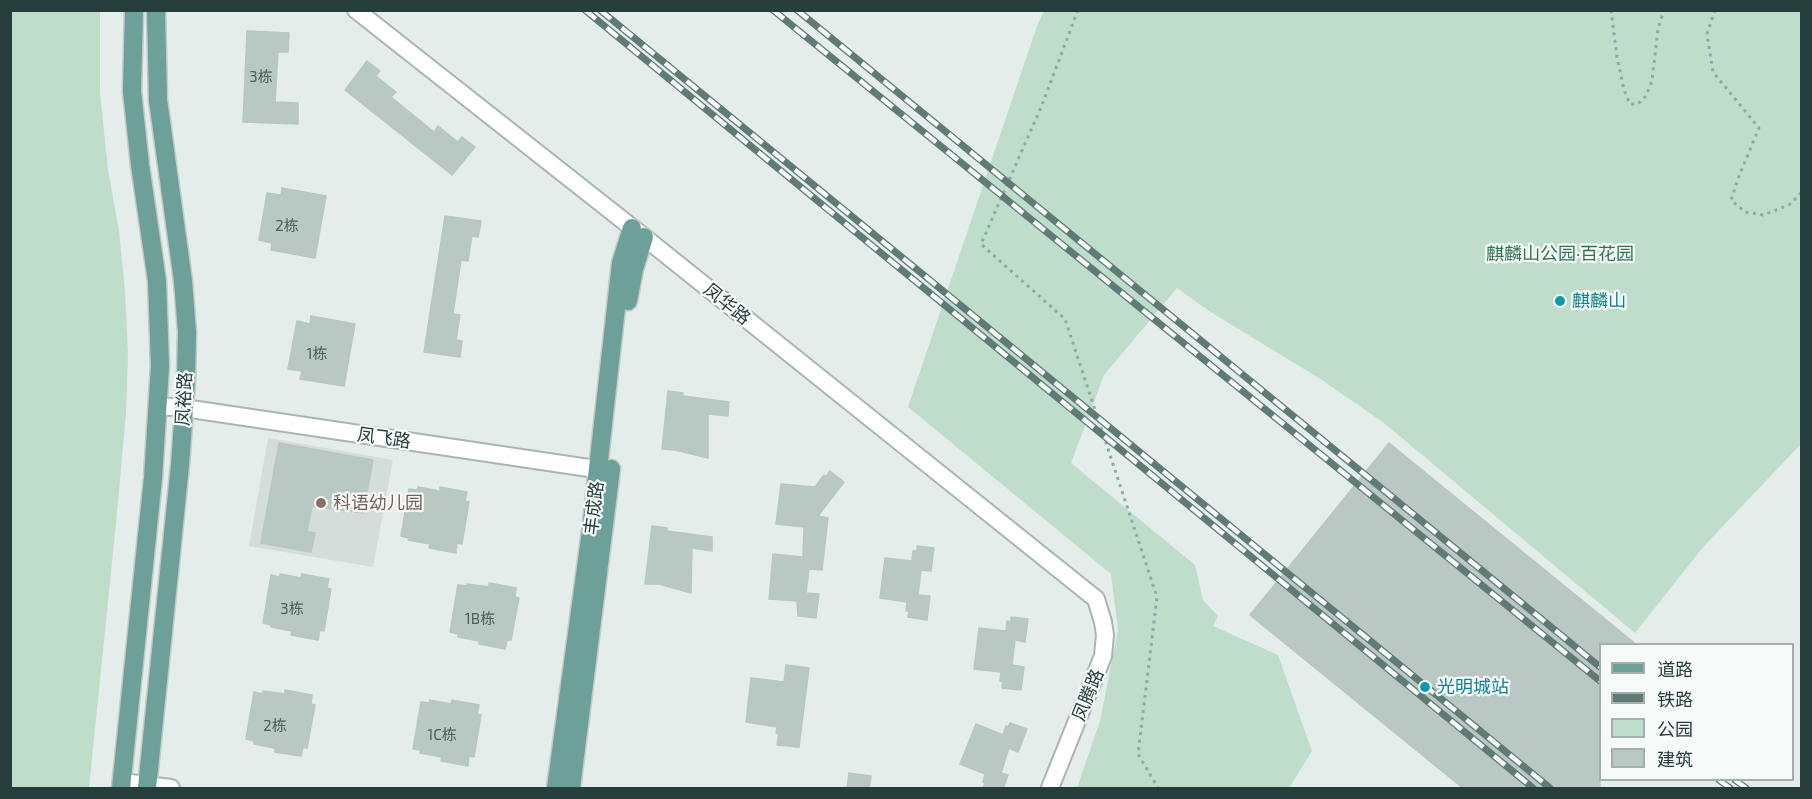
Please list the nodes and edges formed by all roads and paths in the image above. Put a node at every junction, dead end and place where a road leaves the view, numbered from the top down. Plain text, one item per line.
1 (134, 10) edge
2 (156, 10) edge
3 (356, 10) edge
4 (1077, 10) edge
5 (1547, 10) edge
6 (1555, 10) edge
7 (1611, 10) edge
8 (1664, 10) edge
9 (1715, 10) edge
10 (1802, 192) edge
11 (638, 233) junction
12 (158, 406) junction
13 (184, 408) junction
14 (604, 470) junction
15 (1096, 599) joint
16 (122, 785) edge
17 (147, 787) edge
18 (171, 789) edge
19 (556, 789) edge
20 (571, 789) edge
21 (1050, 789) edge
22 (1158, 789) edge

1 - 12 main road, 凤裕路
2 - 13 main road, 凤裕路
3 - 11 street, 凤华路
4 - 22 path
5 - 6 path
7 - 8 path
9 - 10 path
11 - 14 main road, 丰成路
11 - 15 street, 凤华路
12 - 13 street, 凤飞路
12 - 16 main road, 凤裕路
13 - 14 street, 凤飞路
13 - 17 main road, 凤裕路
14 - 19 main road, 丰成路
14 - 20 main road, 丰成路
15 - 21 street, 凤腾路
16 - 17 street
17 - 18 street

